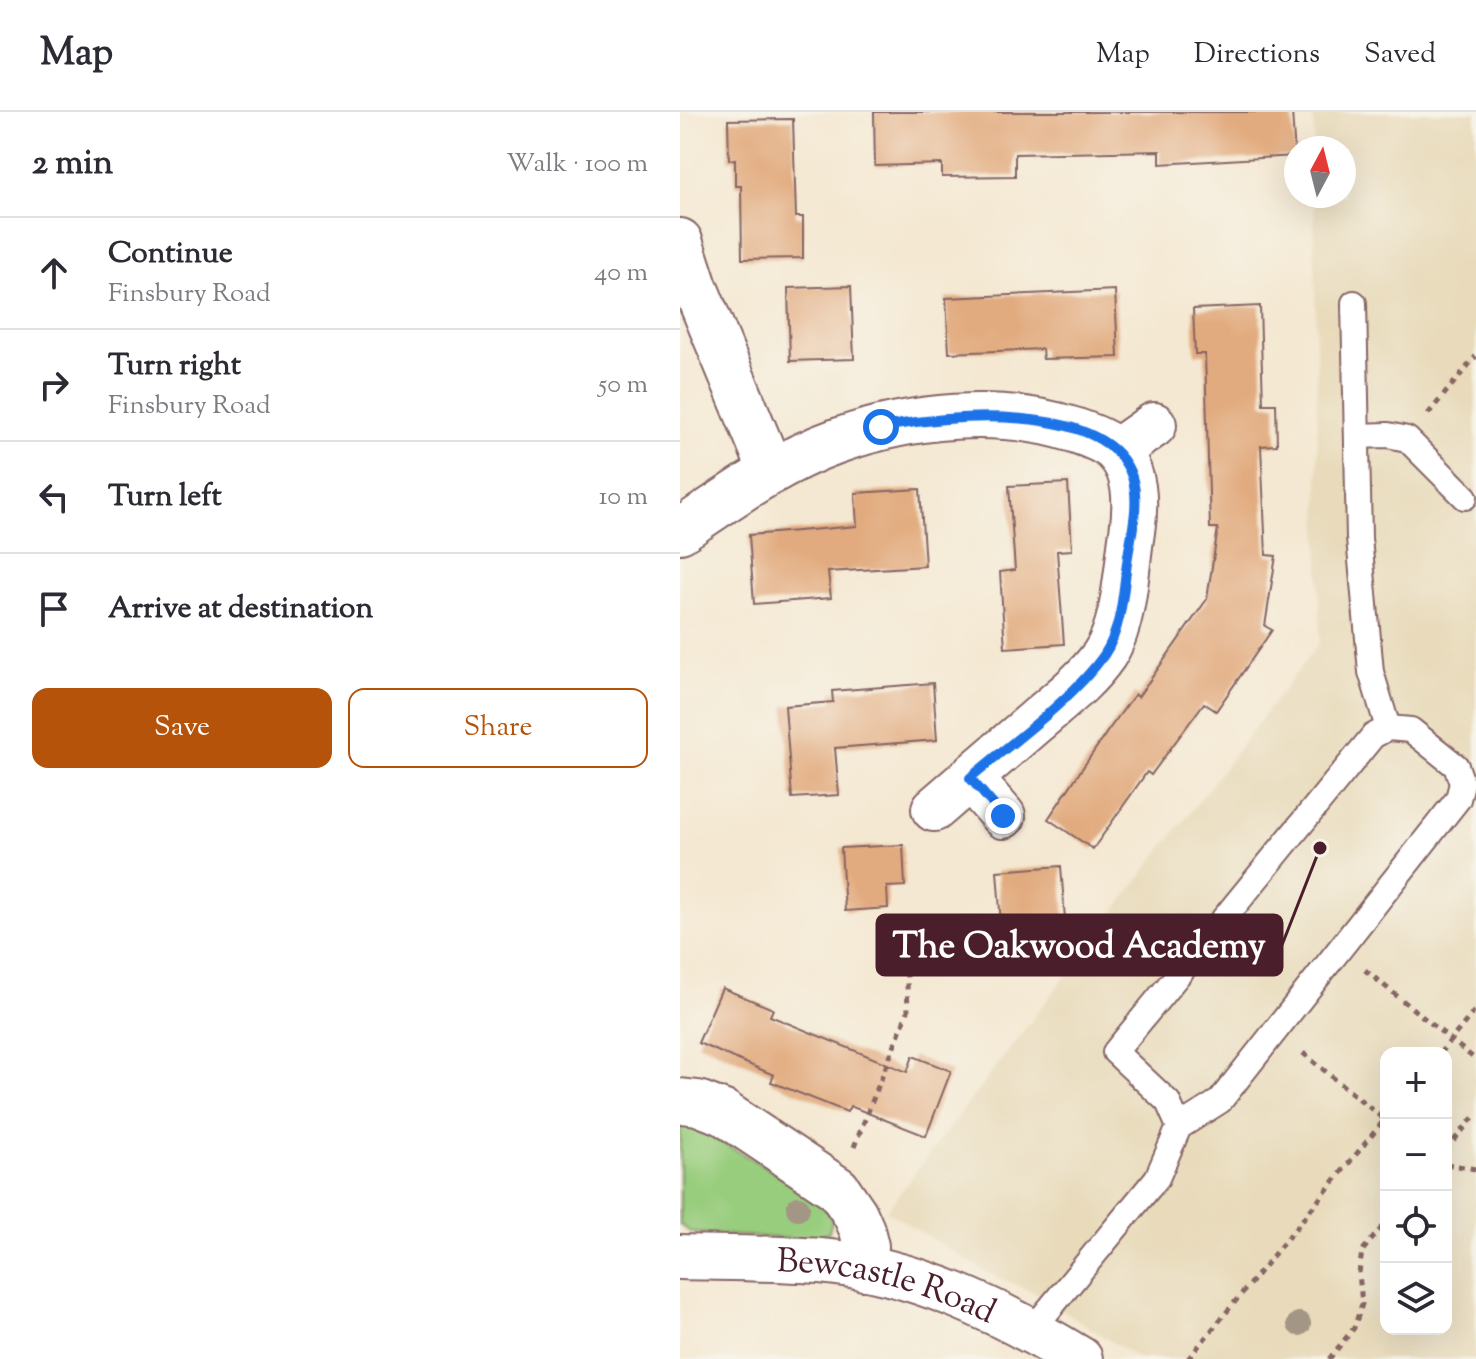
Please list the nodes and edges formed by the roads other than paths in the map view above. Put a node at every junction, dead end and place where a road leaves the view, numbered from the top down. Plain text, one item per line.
1 (680, 241) edge
2 (1354, 303) dead end
3 (1154, 425) dead end
4 (1357, 436) junction
5 (1117, 451) junction
6 (771, 471) junction
7 (1465, 497) dead end
8 (680, 531) edge
9 (1388, 728) junction
10 (970, 778) junction
11 (934, 809) dead end
12 (1003, 816) dead end
13 (680, 1101) edge
14 (1179, 1127) junction
15 (680, 1257) edge
16 (864, 1268) junction
17 (1032, 1330) junction
18 (1080, 1359) edge

1 - 6 street
2 - 4 lane
3 - 5 street
4 - 7 lane
4 - 9 lane
5 - 6 street
5 - 10 street
6 - 8 street
9 - 14 lane
9 - 14 lane
10 - 11 street
10 - 12 street
13 - 16 street
14 - 17 lane
15 - 16 street, Bewcastle Road
16 - 17 street, Bewcastle Road
17 - 18 street, Bewcastle Road

